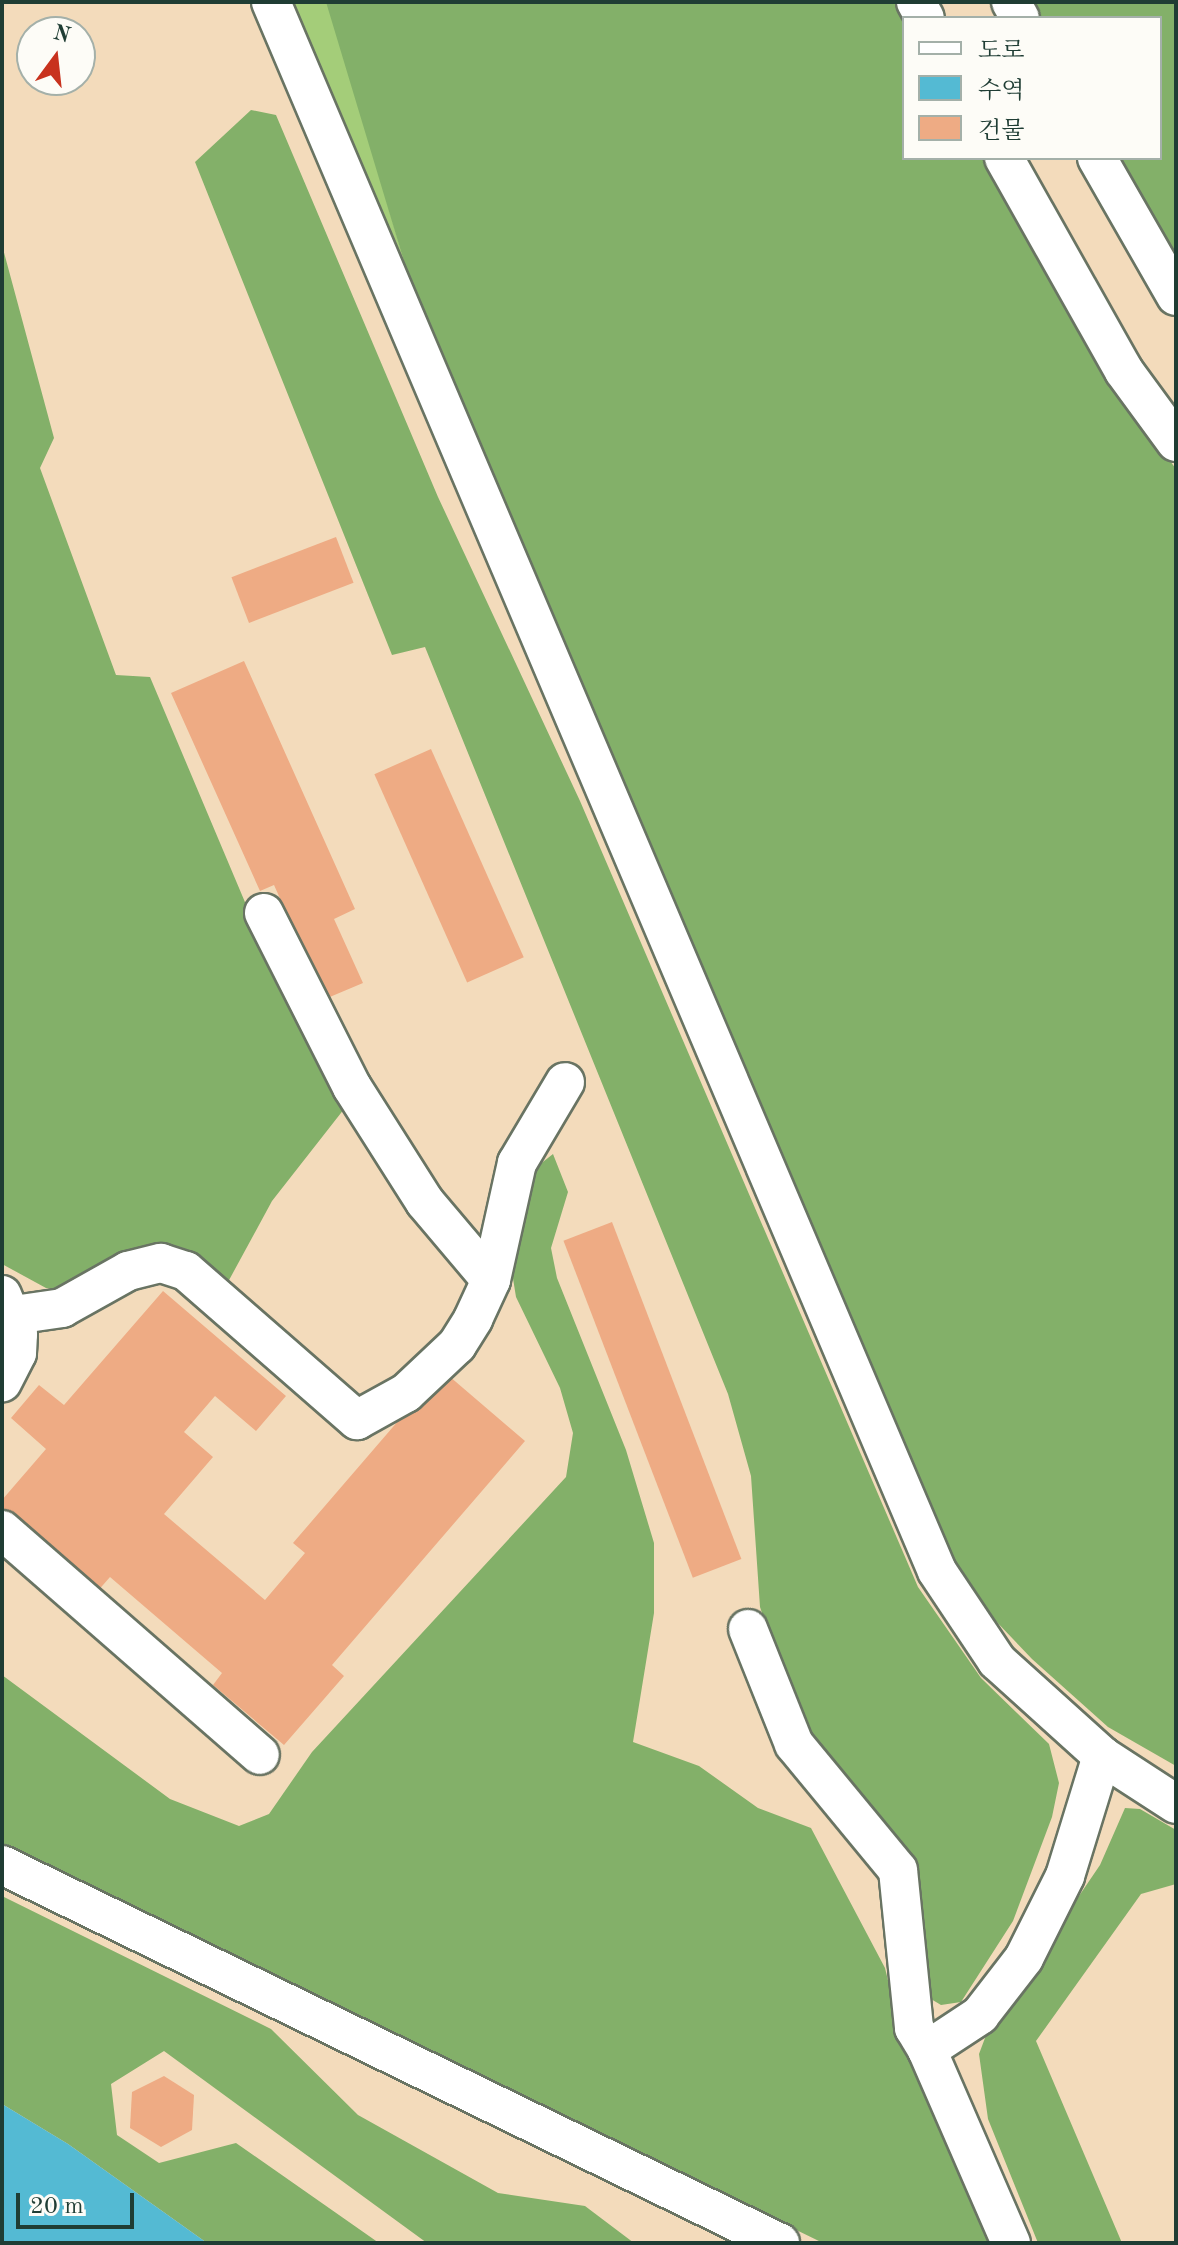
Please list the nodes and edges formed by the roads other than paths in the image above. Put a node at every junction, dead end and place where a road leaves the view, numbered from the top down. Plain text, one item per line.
1 (271, 2) edge
2 (1005, 160) edge
3 (1098, 160) edge
4 (1176, 296) edge
5 (1176, 442) edge
6 (264, 913) dead end
7 (565, 1082) dead end
8 (491, 1280) junction
9 (8, 1305) edge
10 (2, 1382) edge
11 (2, 1530) edge
12 (748, 1629) dead end
13 (260, 1755) dead end
14 (1102, 1756) junction
15 (1176, 1804) edge
16 (2, 1865) edge
17 (927, 2050) junction
18 (780, 2243) edge
19 (1011, 2243) edge

1 - 14 street
2 - 5 street
3 - 4 street
6 - 8 street
7 - 8 street
8 - 9 street
9 - 10 street
11 - 13 street
12 - 17 street
14 - 15 street
14 - 17 street
16 - 18 street
17 - 19 street

